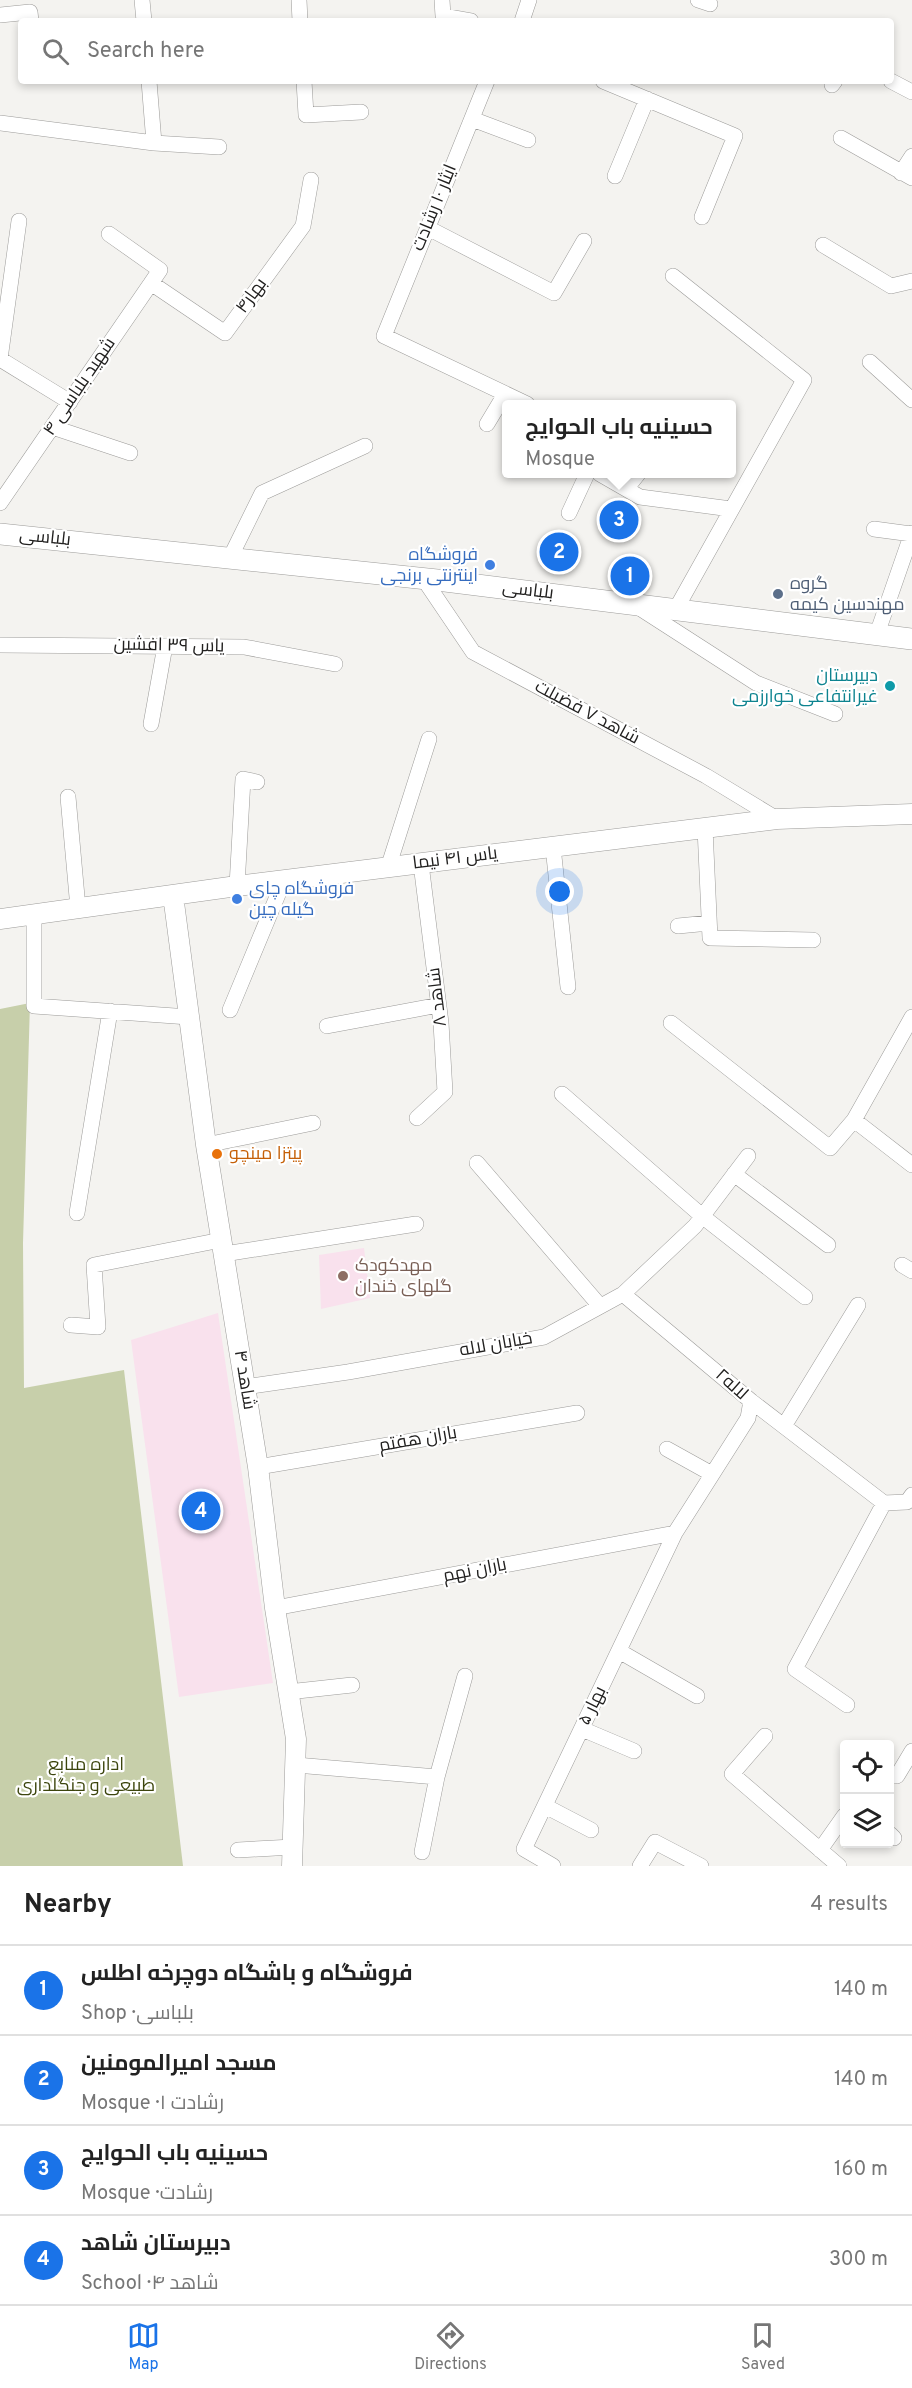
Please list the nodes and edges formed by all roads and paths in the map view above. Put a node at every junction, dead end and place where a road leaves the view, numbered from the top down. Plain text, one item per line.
1 (142, 0) edge
2 (299, 0) edge
3 (442, 0) edge
4 (529, 0) edge
5 (0, 15) edge
6 (31, 18) edge
7 (144, 18) edge
8 (300, 18) edge
9 (454, 18) edge
10 (523, 18) edge
11 (894, 83) edge
12 (148, 84) edge
13 (304, 84) edge
14 (486, 84) edge
15 (610, 84) edge
16 (912, 92) edge
17 (647, 99) junction
18 (361, 112) dead end
19 (471, 119) junction
20 (0, 123) edge
21 (841, 138) dead end
22 (528, 140) dead end
23 (154, 142) junction
24 (219, 147) dead end
25 (912, 156) edge
26 (907, 175) edge
27 (615, 176) dead end
28 (311, 180) dead end
29 (702, 217) dead end
30 (19, 221) dead end
31 (428, 228) junction
32 (109, 234) dead end
33 (584, 241) dead end
34 (823, 245) dead end
35 (673, 276) dead end
36 (155, 277) junction
37 (912, 281) edge
38 (870, 362) dead end
39 (505, 394) junction
40 (517, 400) edge
41 (912, 400) edge
42 (70, 402) junction
43 (487, 424) dead end
44 (52, 427) junction
45 (365, 446) dead end
46 (130, 453) dead end
47 (584, 478) edge
48 (607, 478) edge
49 (635, 478) edge
50 (626, 489) junction
51 (0, 503) edge
52 (731, 509) junction
53 (569, 513) dead end
54 (874, 529) dead end
55 (0, 534) edge
56 (911, 540) edge
57 (230, 558) junction
58 (423, 578) junction
59 (633, 604) junction
60 (676, 609) junction
61 (877, 634) junction
62 (912, 639) edge
63 (0, 645) edge
64 (165, 646) junction
65 (335, 664) dead end
66 (836, 714) dead end
67 (151, 723) dead end
68 (429, 739) dead end
69 (257, 782) dead end
70 (68, 797) dead end
71 (912, 814) edge
72 (777, 819) junction
73 (705, 828) junction
74 (553, 847) junction
75 (421, 864) junction
76 (388, 868) junction
77 (284, 880) junction
78 (237, 886) junction
79 (173, 895) junction
80 (78, 908) junction
81 (34, 914) junction
82 (0, 919) edge
83 (709, 923) junction
84 (678, 926) dead end
85 (813, 940) dead end
86 (568, 987) dead end
87 (439, 1005) junction
88 (230, 1010) dead end
89 (110, 1011) junction
90 (189, 1017) junction
91 (912, 1017) edge
92 (671, 1023) dead end
93 (327, 1026) dead end
94 (562, 1094) dead end
95 (417, 1118) dead end
96 (854, 1120) junction
97 (313, 1123) dead end
98 (206, 1145) junction
99 (748, 1156) dead end
100 (477, 1163) dead end
101 (912, 1165) edge
102 (734, 1174) junction
103 (77, 1213) dead end
104 (702, 1216) junction
105 (416, 1224) dead end
106 (828, 1245) dead end
107 (223, 1247) junction
108 (622, 1294) junction
109 (805, 1297) dead end
110 (858, 1305) dead end
111 (600, 1306) junction
112 (71, 1324) dead end
113 (245, 1387) junction
114 (751, 1401) junction
115 (577, 1413) dead end
116 (784, 1426) junction
117 (667, 1449) dead end
118 (258, 1467) junction
119 (712, 1474) junction
120 (912, 1495) edge
121 (884, 1503) junction
122 (675, 1533) junction
123 (275, 1608) junction
124 (619, 1651) junction
125 (465, 1676) dead end
126 (352, 1685) dead end
127 (288, 1692) junction
128 (697, 1696) dead end
129 (847, 1706) dead end
130 (582, 1729) junction
131 (765, 1736) dead end
132 (634, 1751) dead end
133 (912, 1751) edge
134 (296, 1766) junction
135 (897, 1776) dead end
136 (437, 1777) junction
137 (545, 1806) junction
138 (840, 1822) edge
139 (591, 1830) dead end
140 (238, 1850) dead end
141 (820, 1850) junction
142 (422, 1852) dead end
143 (293, 1857) edge
144 (553, 1866) edge
145 (640, 1866) edge
146 (701, 1866) edge
147 (839, 1866) edge

1 - 7 street
2 - 8 street
3 - 9 street
4 - 10 street
5 - 6 street
11 - 16 street
12 - 23 street
13 - 18 street
14 - 19 street, ایثار ۱۰ رشادت
15 - 17 street
17 - 27 street
17 - 29 street
19 - 22 street
19 - 31 street, ایثار ۱۰ رشادت
20 - 23 street
21 - 26 street
23 - 24 street
25 - 26 street
28 - 36 street, بهار۴
30 - 42 street
31 - 33 street
31 - 39 street, ایثار ۱۰ رشادت
32 - 36 street
34 - 37 street
35 - 52 street
36 - 42 street, شهید بلباسی ۴
38 - 41 street
39 - 40 street
39 - 43 street
42 - 44 street, شهید بلباسی ۴
44 - 46 street
44 - 51 street, شهید بلباسی ۴
45 - 57 street
47 - 53 street
48 - 50 street
49 - 50 street
50 - 52 street
52 - 60 street
54 - 56 street
55 - 57 main road, بلباسی
56 - 61 street
57 - 58 main road, بلباسی
58 - 59 main road, بلباسی
58 - 72 street, شاهد ۷ فضیلت
59 - 60 main road, بلباسی
59 - 66 street
60 - 61 main road, بلباسی
61 - 62 main road, بلباسی
63 - 64 street, یاس ۳۹ افشین
64 - 65 street, یاس ۳۹ افشین
64 - 67 street
68 - 76 street
69 - 78 street
70 - 80 street
71 - 72 street, یاس ۴۱ نیما
72 - 73 street, یاس ۴۱ نیما
73 - 74 street, یاس ۴۱ نیما
73 - 83 street
74 - 75 street, یاس ۴۱ نیما
74 - 86 street
75 - 76 street, یاس ۴۱ نیما
75 - 87 street, شاهد ۸
76 - 77 street, یاس ۴۱ نیما
77 - 78 street, یاس ۴۱ نیما
77 - 88 street
78 - 79 street, یاس ۴۱ نیما
79 - 80 street, یاس ۴۱ نیما
79 - 90 street, شاهد ۴
80 - 81 street, یاس ۴۱ نیما
81 - 82 street, یاس ۴۱ نیما
81 - 89 street
83 - 84 street
83 - 85 street
87 - 93 street
87 - 95 street, شاهد ۸
89 - 90 street
89 - 103 street
90 - 98 street, شاهد ۴
91 - 96 street
92 - 96 street
94 - 104 street
96 - 101 street
97 - 98 street
98 - 107 street, شاهد ۴
99 - 102 street, خیابان لاله
100 - 111 street
102 - 104 street, خیابان لاله
102 - 106 street
104 - 108 street, خیابان لاله
104 - 109 street
105 - 107 street
107 - 112 street
107 - 113 street, شاهد ۴
108 - 111 street, خیابان لاله
108 - 114 street, لاله۲
110 - 116 street
111 - 113 street, خیابان لاله
113 - 118 street, شاهد ۴
114 - 116 street
114 - 119 street, لاله۲
115 - 118 street, باران هفتم
116 - 121 street
117 - 119 street
118 - 123 street, شاهد ۴
119 - 122 street, لاله۲
120 - 121 street
121 - 129 street
122 - 123 street, باران نهم
122 - 124 street, بهار ۵
123 - 127 street, شاهد ۴
124 - 128 street
124 - 130 street, بهار ۵
125 - 136 street
126 - 127 street
127 - 134 street, شاهد ۴
130 - 132 street
130 - 137 street, بهار ۵
131 - 141 street
133 - 135 street
134 - 136 street
134 - 143 street, شاهد ۴
136 - 142 street
137 - 139 street
137 - 144 street, بهار ۵
138 - 141 street
140 - 143 street
141 - 147 street
145 - 146 street

